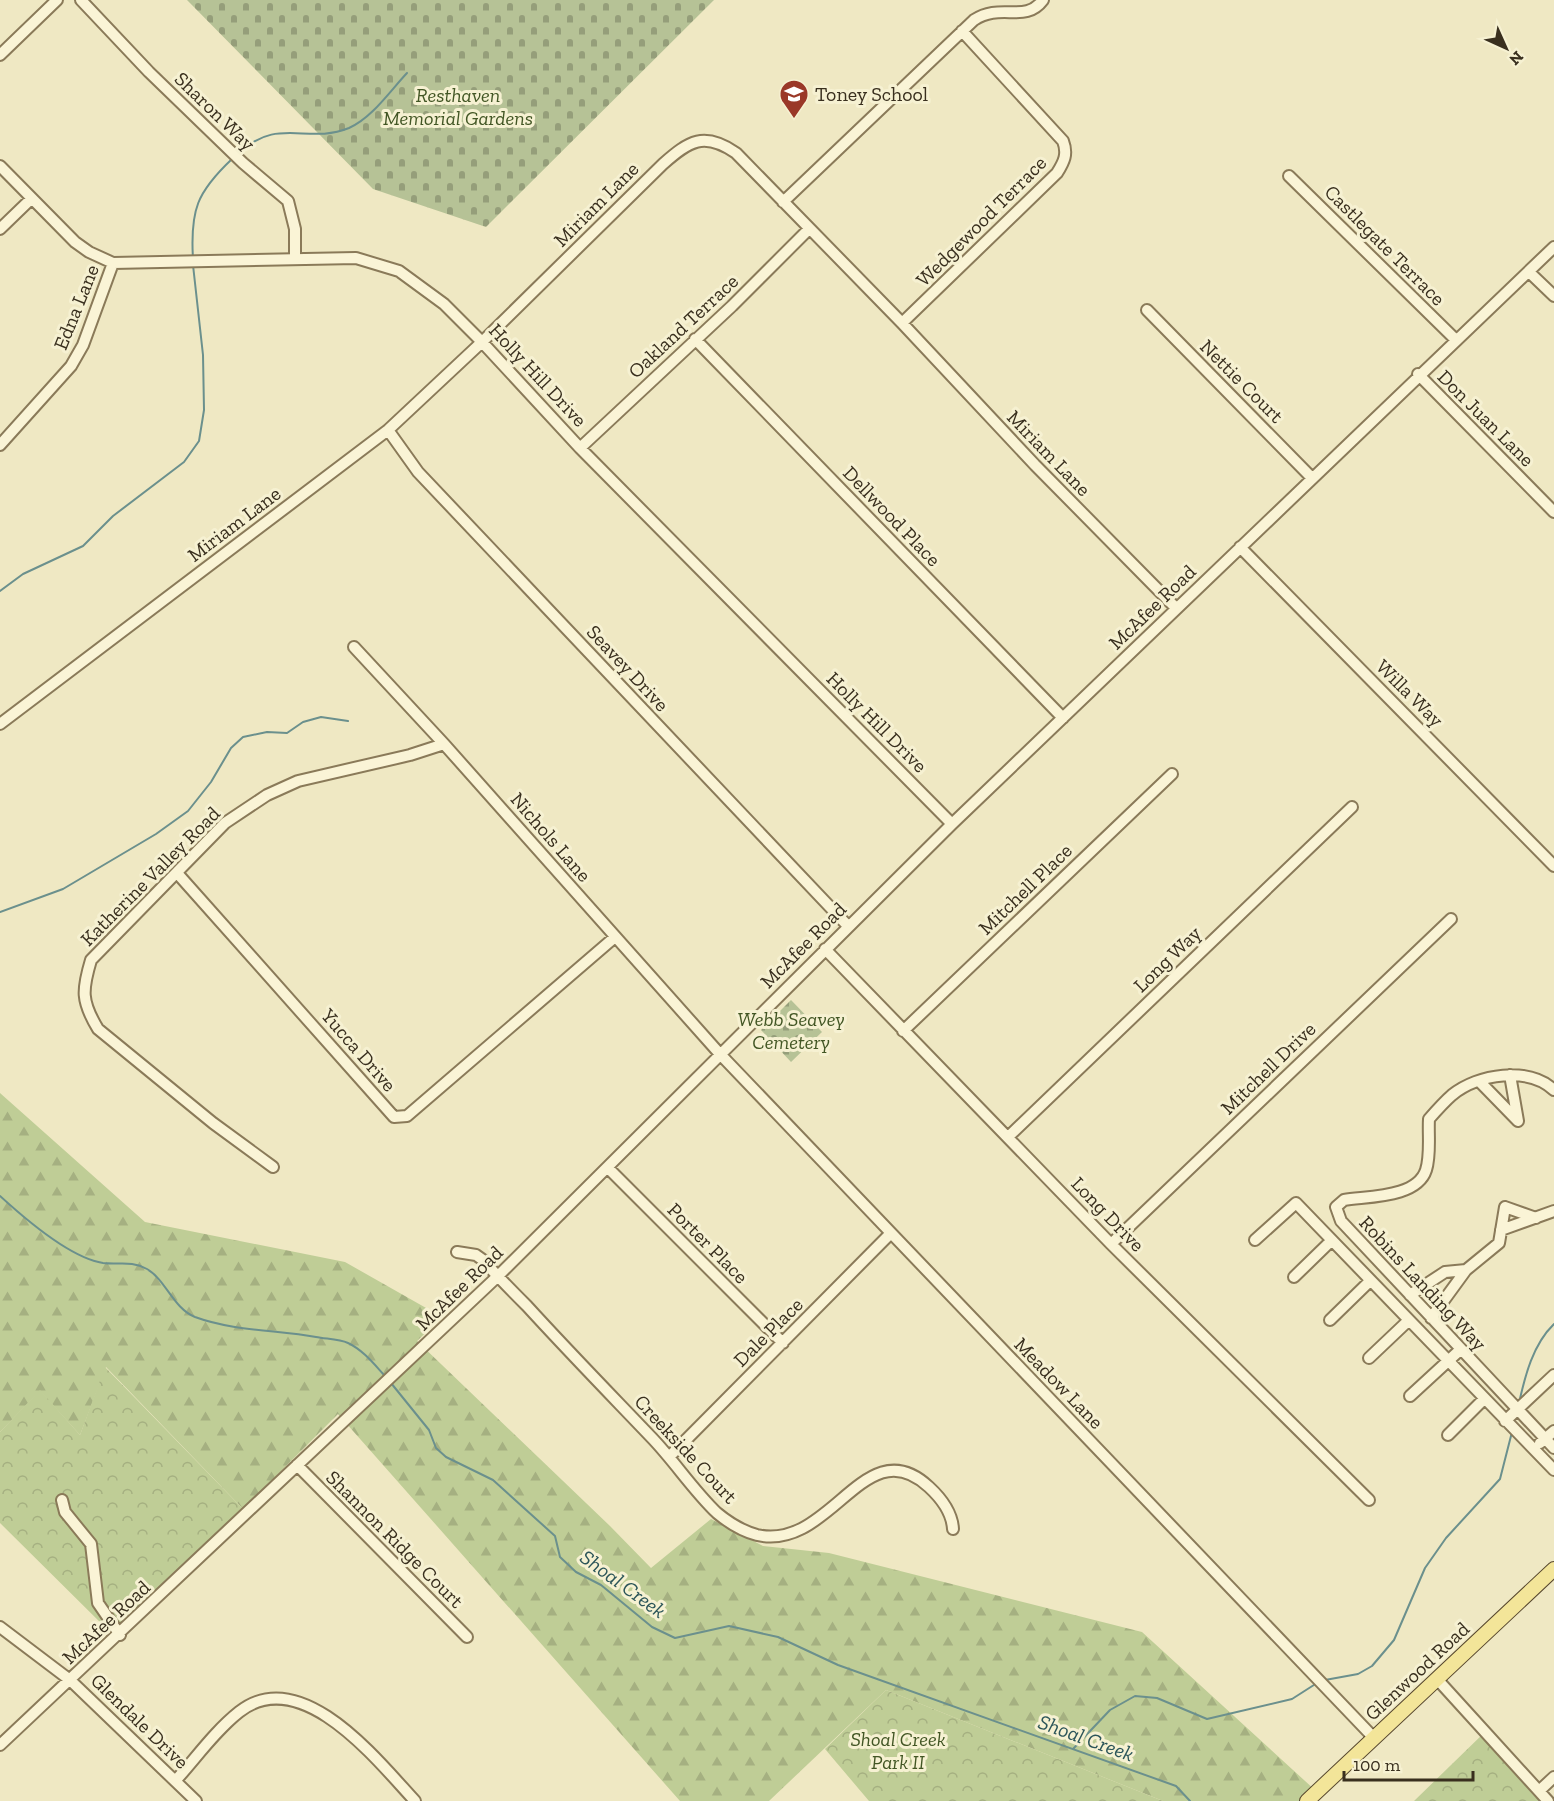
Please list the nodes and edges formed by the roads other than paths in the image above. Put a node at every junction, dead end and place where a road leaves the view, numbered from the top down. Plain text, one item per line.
1 (57, 0) edge
2 (81, 0) edge
3 (1042, 0) edge
4 (962, 31) junction
5 (0, 56) edge
6 (0, 166) edge
7 (1289, 176) dead end
8 (31, 199) junction
9 (783, 202) junction
10 (0, 229) edge
11 (809, 229) junction
12 (1554, 247) edge
13 (295, 258) junction
14 (113, 262) junction
15 (1529, 272) junction
16 (1554, 296) edge
17 (1147, 310) dead end
18 (902, 323) junction
19 (695, 339) junction
20 (1455, 339) junction
21 (482, 342) junction
22 (1418, 374) junction
23 (388, 430) junction
24 (0, 445) edge
25 (580, 447) junction
26 (1311, 477) junction
27 (1554, 512) edge
28 (1240, 547) junction
29 (1176, 608) junction
30 (354, 647) dead end
31 (1063, 718) junction
32 (0, 724) edge
33 (444, 744) junction
34 (1172, 774) dead end
35 (1352, 807) dead end
36 (952, 824) junction
37 (1554, 866) edge
38 (177, 873) junction
39 (1450, 919) dead end
40 (848, 926) junction
41 (615, 937) junction
42 (825, 949) junction
43 (903, 1031) junction
44 (719, 1053) junction
45 (1509, 1075) junction
46 (1480, 1082) junction
47 (1554, 1090) edge
48 (1008, 1137) junction
49 (273, 1167) dead end
50 (608, 1168) junction
51 (1554, 1211) edge
52 (1536, 1218) junction
53 (1501, 1230) junction
54 (891, 1233) junction
55 (1255, 1240) dead end
56 (1331, 1241) junction
57 (1111, 1244) junction
58 (457, 1252) dead end
59 (1466, 1270) junction
60 (498, 1276) junction
61 (1294, 1277) dead end
62 (1370, 1281) junction
63 (1410, 1295) junction
64 (1431, 1318) junction
65 (1330, 1320) dead end
66 (1408, 1321) junction
67 (1438, 1327) junction
68 (1426, 1339) junction
69 (783, 1343) junction
70 (1460, 1350) junction
71 (1370, 1358) dead end
72 (1447, 1361) junction
73 (1554, 1375) edge
74 (1487, 1378) junction
75 (1475, 1390) junction
76 (1410, 1396) dead end
77 (1484, 1399) junction
78 (1515, 1408) junction
79 (1505, 1420) junction
80 (1554, 1431) edge
81 (1448, 1435) dead end
82 (1545, 1439) junction
83 (1554, 1448) edge
84 (1532, 1449) junction
85 (670, 1456) junction
86 (297, 1465) junction
87 (1554, 1470) edge
88 (62, 1500) dead end
89 (1369, 1500) dead end
90 (952, 1529) dead end
91 (1554, 1569) edge
92 (0, 1627) edge
93 (120, 1635) junction
94 (467, 1637) dead end
95 (1437, 1679) junction
96 (70, 1680) junction
97 (1374, 1738) junction
98 (0, 1745) edge
99 (1554, 1777) edge
100 (176, 1780) junction
101 (1539, 1791) junction
102 (196, 1801) edge
103 (415, 1801) edge
104 (1307, 1801) edge
105 (1548, 1801) edge

1 - 5 street
2 - 13 street, Sharon Way
3 - 4 street
4 - 9 street
4 - 18 street, Wedgewood Terrace
6 - 8 street, Holly Hill Drive
7 - 20 street, Castlegate Terrace
8 - 10 street
8 - 14 street, Holly Hill Drive
9 - 11 street, Miriam Lane
9 - 21 street, Miriam Lane
11 - 18 street, Miriam Lane
11 - 19 street, Oakland Terrace
12 - 15 street, McAfee Road
13 - 14 street, Holly Hill Drive
13 - 21 street, Holly Hill Drive
14 - 24 street, Edna Lane
15 - 16 street
15 - 20 street, McAfee Road
17 - 26 street, Nettie Court
18 - 29 street, Miriam Lane
19 - 25 street, Oakland Terrace
19 - 31 street, Dellwood Place
20 - 22 street, McAfee Road
21 - 23 street, Miriam Lane
21 - 25 street, Holly Hill Drive
22 - 26 street, McAfee Road
22 - 27 street, Don Juan Lane
23 - 32 street, Miriam Lane
23 - 40 street, Seavey Drive
25 - 36 street, Holly Hill Drive
26 - 28 street, McAfee Road
28 - 29 street, McAfee Road
28 - 37 street, Willa Way
29 - 31 street, McAfee Road
30 - 33 street, Nichols Lane
31 - 36 street, McAfee Road
33 - 38 street, Katherine Valley Road
33 - 41 street, Nichols Lane
34 - 43 street, Mitchell Place
35 - 48 street, Long Way
36 - 40 street, McAfee Road
38 - 41 street, Yucca Drive
38 - 49 street, Katherine Valley Road
39 - 57 street, Mitchell Drive
40 - 42 street, McAfee Road
41 - 44 street, Nichols Lane
42 - 43 street, Long Drive
42 - 44 street, McAfee Road
43 - 48 street, Long Drive
44 - 50 street, McAfee Road
44 - 54 street, Meadow Lane
45 - 46 street, Robins Landing Way
45 - 46 street
45 - 47 street, Robins Landing Way
46 - 63 street, Robins Landing Way
48 - 57 street, Long Drive
50 - 60 street, McAfee Road
50 - 69 street, Porter Place
51 - 52 street
52 - 53 street
52 - 53 street
53 - 59 street
54 - 69 street, Dale Place
54 - 97 street, Meadow Lane
55 - 56 street, Robins Landing Way
56 - 61 street
56 - 62 street, Robins Landing Way
57 - 89 street, Long Drive
58 - 60 street, Creekside Court
59 - 63 street
59 - 64 street
60 - 85 street, Creekside Court
60 - 86 street, McAfee Road
62 - 65 street
62 - 66 street, Robins Landing Way
63 - 64 street, Robins Landing Way
64 - 67 street, Robins Landing Way
66 - 68 street, Robins Landing Way
66 - 71 street
67 - 68 street
67 - 70 street, Robins Landing Way
68 - 72 street, Robins Landing Way
69 - 85 street, Dale Place
70 - 72 street
70 - 74 street, Robins Landing Way
72 - 75 street, Robins Landing Way
72 - 76 street
73 - 78 street
74 - 75 street
74 - 78 street, Robins Landing Way
75 - 77 street, Robins Landing Way
77 - 79 street, Robins Landing Way
77 - 81 street
78 - 79 street
78 - 82 street, Robins Landing Way
79 - 84 street, Robins Landing Way
80 - 82 street
82 - 83 street, Robins Landing Way
82 - 84 street
84 - 87 street, Robins Landing Way
85 - 90 street, Creekside Court
86 - 93 street, McAfee Road
86 - 94 street, Shannon Ridge Court
88 - 93 street
91 - 95 main road, Glenwood Road
92 - 96 street, Glendale Drive
93 - 96 street, McAfee Road
95 - 97 main road, Glenwood Road
95 - 101 street
96 - 98 street, McAfee Road
96 - 100 street, Glendale Drive
97 - 104 main road, Glenwood Road
99 - 101 street
100 - 102 street, Glendale Drive
100 - 103 street
101 - 105 street

